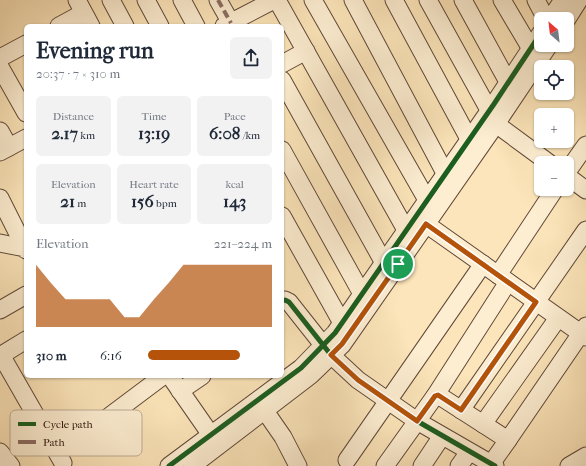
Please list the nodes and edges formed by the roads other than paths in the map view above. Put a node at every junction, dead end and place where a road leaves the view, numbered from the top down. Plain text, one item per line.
1 (111, 0) edge
2 (146, 0) edge
3 (182, 0) edge
4 (218, 0) edge
5 (274, 0) edge
6 (277, 0) edge
7 (313, 0) edge
8 (353, 0) edge
9 (394, 0) edge
10 (428, 0) edge
11 (463, 0) edge
12 (502, 0) edge
13 (536, 0) edge
14 (563, 0) edge
15 (579, 0) edge
16 (256, 4) edge
17 (542, 12) edge
18 (555, 12) edge
19 (571, 12) edge
20 (84, 13) edge
21 (63, 24) edge
22 (124, 24) edge
23 (159, 24) edge
24 (195, 24) edge
25 (228, 24) edge
26 (534, 44) edge
27 (24, 45) edge
28 (531, 49) junction
29 (306, 51) junction
30 (544, 52) edge
31 (0, 58) edge
32 (284, 63) edge
33 (0, 67) edge
34 (508, 82) junction
35 (284, 84) edge
36 (24, 109) edge
37 (493, 117) junction
38 (0, 131) edge
39 (24, 139) edge
40 (469, 139) junction
41 (586, 145) edge
42 (4, 150) edge
43 (284, 154) edge
44 (540, 156) edge
45 (574, 162) edge
46 (446, 173) junction
47 (574, 181) edge
48 (586, 190) edge
49 (552, 196) edge
50 (0, 198) edge
51 (427, 200) junction
52 (284, 220) edge
53 (426, 224) junction
54 (406, 230) junction
55 (586, 230) edge
56 (0, 243) edge
57 (24, 247) edge
58 (24, 249) edge
59 (384, 263) junction
60 (483, 264) junction
61 (503, 278) junction
62 (362, 294) junction
63 (24, 296) edge
64 (284, 299) edge
65 (536, 302) junction
66 (0, 310) edge
67 (558, 318) junction
68 (342, 323) junction
69 (584, 332) edge
70 (24, 341) edge
71 (327, 350) junction
72 (0, 356) edge
73 (160, 378) edge
74 (171, 378) edge
75 (199, 378) edge
76 (180, 391) junction
77 (435, 396) junction
78 (388, 400) junction
79 (32, 410) edge
80 (118, 410) edge
81 (461, 410) junction
82 (265, 411) junction
83 (417, 421) junction
84 (483, 424) junction
85 (211, 435) junction
86 (442, 436) junction
87 (508, 440) junction
88 (0, 452) edge
89 (469, 452) junction
90 (59, 456) edge
91 (586, 456) edge
92 (347, 460) dead end
93 (63, 463) dead end
94 (493, 465) edge
95 (11, 466) edge
96 (169, 466) edge
97 (192, 466) edge
98 (298, 466) edge
99 (385, 466) edge
100 (422, 466) edge
101 (459, 466) edge
102 (570, 466) edge

1 - 22 street
2 - 23 street
3 - 24 street
4 - 25 street
5 - 16 street
6 - 29 street
7 - 51 street
8 - 46 street
9 - 40 street
10 - 37 street
11 - 34 street
12 - 28 street
13 - 17 street
14 - 18 street
15 - 19 street
16 - 25 street
20 - 21 street
26 - 28 street
27 - 31 street
28 - 34 street
29 - 32 street
29 - 54 street
30 - 37 street
33 - 36 street
34 - 37 street
35 - 59 street
37 - 40 street
37 - 44 street
37 - 53 street
38 - 42 street
39 - 42 street
40 - 46 street
41 - 45 street
43 - 62 street
46 - 51 street
47 - 48 street
49 - 61 street
50 - 57 street
51 - 54 street
52 - 68 street
53 - 60 street
53 - 71 street
54 - 59 street
55 - 65 street
56 - 58 street
59 - 62 street
60 - 61 street
60 - 78 street
61 - 65 street
61 - 77 street
62 - 68 street
63 - 66 street
64 - 71 street
65 - 67 street
65 - 81 street
67 - 69 street
67 - 84 street
68 - 71 street
69 - 87 street
70 - 72 street
71 - 78 street
71 - 82 street
71 - 85 street
72 - 79 street
73 - 80 street
74 - 76 street
75 - 76 street
76 - 85 street
77 - 81 street
77 - 83 street
78 - 83 street
78 - 92 street
81 - 84 street
82 - 97 street
82 - 98 street
83 - 86 street
83 - 99 street
84 - 87 street
85 - 96 street
86 - 89 street
86 - 100 street
87 - 94 street
88 - 95 street
89 - 94 street
89 - 101 street
90 - 93 street
91 - 102 street

